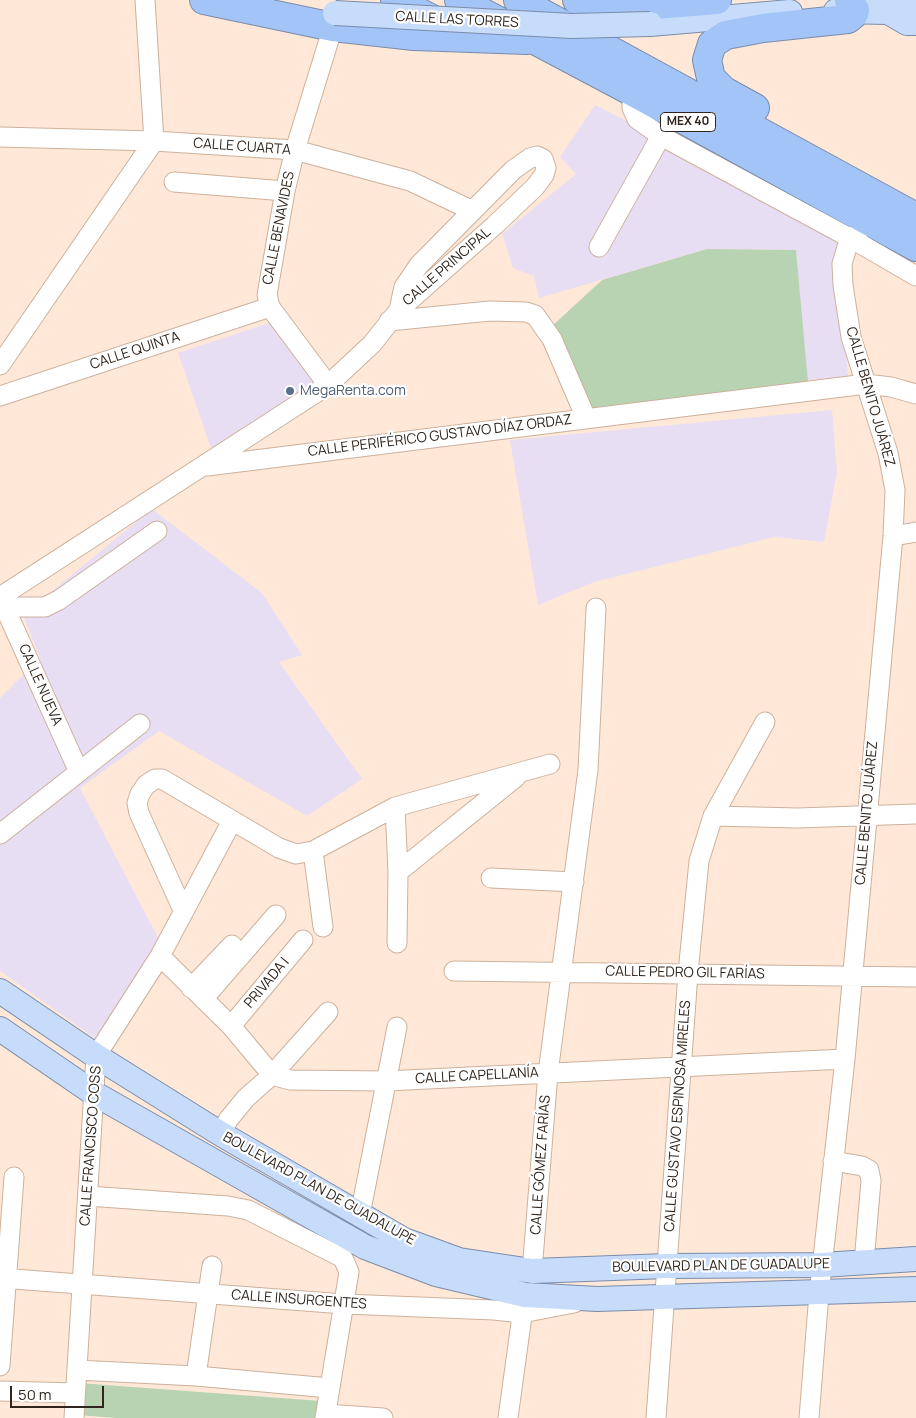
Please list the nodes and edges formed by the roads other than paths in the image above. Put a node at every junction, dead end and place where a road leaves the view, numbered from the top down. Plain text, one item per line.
1 (145, 0) edge
2 (204, 0) edge
3 (266, 0) edge
4 (395, 0) edge
5 (459, 0) edge
6 (518, 0) edge
7 (577, 0) edge
8 (717, 0) edge
9 (916, 3) edge
10 (855, 5) edge
11 (888, 12) junction
12 (334, 20) junction
13 (916, 23) edge
14 (471, 38) junction
15 (533, 41) junction
16 (632, 92) junction
17 (661, 136) junction
18 (0, 137) edge
19 (154, 142) junction
20 (295, 150) junction
21 (174, 182) dead end
22 (285, 191) junction
23 (916, 197) edge
24 (473, 211) junction
25 (916, 217) edge
26 (859, 230) junction
27 (905, 241) edge
28 (599, 247) dead end
29 (916, 252) edge
30 (916, 276) edge
31 (270, 306) junction
32 (394, 315) junction
33 (0, 365) edge
34 (866, 384) junction
35 (328, 385) junction
36 (916, 394) edge
37 (0, 396) edge
38 (586, 418) junction
39 (200, 467) junction
40 (157, 531) dead end
41 (916, 532) edge
42 (893, 536) junction
43 (2, 600) edge
44 (596, 608) dead end
45 (765, 722) dead end
46 (140, 724) dead end
47 (550, 764) dead end
48 (523, 771) junction
49 (80, 772) junction
50 (395, 807) junction
51 (916, 814) edge
52 (713, 816) junction
53 (866, 816) junction
54 (232, 821) junction
55 (0, 834) edge
56 (313, 851) junction
57 (398, 872) junction
58 (491, 878) dead end
59 (574, 882) junction
60 (183, 910) junction
61 (276, 915) dead end
62 (323, 927) dead end
63 (304, 940) dead end
64 (397, 943) dead end
65 (232, 945) dead end
66 (160, 956) junction
67 (454, 971) dead end
68 (562, 972) junction
69 (688, 973) junction
70 (852, 975) junction
71 (916, 977) edge
72 (0, 991) edge
73 (197, 993) junction
74 (328, 1012) dead end
75 (231, 1026) junction
76 (397, 1027) dead end
77 (0, 1029) edge
78 (96, 1056) junction
79 (845, 1059) junction
80 (681, 1068) junction
81 (548, 1073) junction
82 (272, 1075) junction
83 (386, 1081) junction
84 (95, 1094) junction
85 (220, 1134) junction
86 (833, 1161) junction
87 (14, 1177) dead end
88 (88, 1196) junction
89 (360, 1215) junction
90 (916, 1259) edge
91 (864, 1262) junction
92 (822, 1265) junction
93 (212, 1266) dead end
94 (667, 1266) junction
95 (532, 1271) junction
96 (3, 1278) edge
97 (82, 1283) junction
98 (916, 1289) edge
99 (208, 1294) junction
100 (819, 1294) junction
101 (664, 1297) junction
102 (344, 1304) junction
103 (523, 1304) junction
104 (0, 1366) edge
105 (77, 1370) junction
106 (196, 1376) junction
107 (330, 1388) junction
108 (0, 1391) edge
109 (75, 1393) junction
110 (326, 1416) edge
111 (74, 1418) edge
112 (383, 1418) edge
113 (508, 1418) edge
114 (656, 1418) edge
115 (809, 1418) edge

1 - 19 street
2 - 12 highway
3 - 12 main road, CALLE LAS TORRES
4 - 14 highway
5 - 15 highway, MEX 40
6 - 25 highway, MEX 40
7 - 8 highway
9 - 11 main road
10 - 11 main road, CALLE LAS TORRES
10 - 12 main road, CALLE LAS TORRES, bridge
10 - 23 highway
11 - 13 main road
12 - 14 highway
12 - 20 street, CALLE BENAVIDES
14 - 15 highway
15 - 16 highway, MEX 40
16 - 17 street
16 - 26 highway, MEX 40
17 - 26 street
17 - 28 street
18 - 19 street, CALLE CUARTA
19 - 20 street, CALLE CUARTA
19 - 33 street
20 - 22 street, CALLE BENAVIDES
20 - 24 street, CALLE CUARTA
21 - 22 street
22 - 31 street, CALLE BENAVIDES
24 - 32 street, CALLE PRINCIPAL
24 - 32 street, CALLE PRINCIPAL
26 - 27 highway, MEX 40
26 - 30 street
26 - 34 street, CALLE BENITO JUÁREZ
27 - 29 street
31 - 35 street
31 - 37 street, CALLE QUINTA
32 - 35 street, CALLE PRINCIPAL
32 - 38 street, CALLE PRINCIPAL
34 - 36 street, CALLE PERIFÉRICO GUSTAVO DÍAZ ORDAZ
34 - 38 street, CALLE PERIFÉRICO GUSTAVO DÍAZ ORDAZ
34 - 42 street, CALLE BENITO JUÁREZ
35 - 39 street, CALLE PRINCIPAL
38 - 39 street, CALLE PERIFÉRICO GUSTAVO DÍAZ ORDAZ
39 - 43 street, CALLE PERIFÉRICO GUSTAVO DÍAZ ORDAZ
40 - 43 street
41 - 42 street
42 - 53 street, CALLE BENITO JUÁREZ
43 - 49 street, CALLE NUEVA
44 - 59 street, CALLE GÓMEZ FARÍAS
45 - 52 street, CALLE GUSTAVO ESPINOSA MIRELES
46 - 49 street
47 - 48 street
48 - 50 street
48 - 57 street
49 - 55 street
50 - 56 street
50 - 57 street
51 - 53 street
52 - 53 street
52 - 69 street, CALLE GUSTAVO ESPINOSA MIRELES
53 - 70 street, CALLE BENITO JUÁREZ
54 - 56 street
54 - 60 street, CALLE FRANCISCO COSS
54 - 60 street
56 - 62 street
57 - 64 street
58 - 59 street
59 - 68 street, CALLE GÓMEZ FARÍAS
60 - 66 street, CALLE FRANCISCO COSS
61 - 73 street
63 - 75 street, PRIVADA I
65 - 73 street
66 - 73 street
66 - 78 street, CALLE FRANCISCO COSS
67 - 68 street, CALLE PEDRO GIL FARÍAS
68 - 69 street, CALLE PEDRO GIL FARÍAS
68 - 81 street, CALLE GÓMEZ FARÍAS
69 - 70 street, CALLE PEDRO GIL FARÍAS
69 - 80 street, CALLE GUSTAVO ESPINOSA MIRELES
70 - 71 street, CALLE PEDRO GIL FARÍAS
70 - 79 street, CALLE BENITO JUÁREZ
72 - 78 main road, BOULEVARD PLAN DE GUADALUPE
73 - 75 street
74 - 82 street
75 - 82 street
76 - 83 street
77 - 84 main road, BOULEVARD PLAN DE GUADALUPE
78 - 84 street, CALLE FRANCISCO COSS
78 - 85 main road, BOULEVARD PLAN DE GUADALUPE
79 - 80 street, CALLE CAPELLANÍA
79 - 86 street, CALLE BENITO JUÁREZ
80 - 81 street, CALLE CAPELLANÍA
80 - 94 street, CALLE GUSTAVO ESPINOSA MIRELES
81 - 83 street, CALLE CAPELLANÍA
81 - 95 street, CALLE GÓMEZ FARÍAS
82 - 83 street, CALLE CAPELLANÍA
82 - 85 street
83 - 89 street
84 - 88 street, CALLE FRANCISCO COSS
84 - 103 main road, BOULEVARD PLAN DE GUADALUPE
85 - 89 main road, BOULEVARD PLAN DE GUADALUPE
86 - 91 street
86 - 92 street, CALLE BENITO JUÁREZ
87 - 96 street
88 - 97 street, CALLE FRANCISCO COSS
88 - 102 street
89 - 95 main road, BOULEVARD PLAN DE GUADALUPE
90 - 91 main road, BOULEVARD PLAN DE GUADALUPE
91 - 92 main road, BOULEVARD PLAN DE GUADALUPE
92 - 94 main road, BOULEVARD PLAN DE GUADALUPE
92 - 100 street, CALLE BENITO JUÁREZ
93 - 99 street
94 - 95 main road, BOULEVARD PLAN DE GUADALUPE
94 - 101 street, CALLE GUSTAVO ESPINOSA MIRELES
96 - 97 street, CALLE INSURGENTES
96 - 104 street
97 - 99 street, CALLE INSURGENTES
97 - 105 street, CALLE FRANCISCO COSS
98 - 100 main road, BOULEVARD PLAN DE GUADALUPE
99 - 102 street, CALLE INSURGENTES
99 - 106 street
100 - 101 main road, BOULEVARD PLAN DE GUADALUPE
100 - 115 street, CALLE BENITO JUÁREZ
101 - 103 main road, BOULEVARD PLAN DE GUADALUPE
101 - 114 street, CALLE GUSTAVO ESPINOSA MIRELES
102 - 103 street, CALLE INSURGENTES
102 - 107 street
103 - 113 street
105 - 106 street
105 - 109 street, CALLE FRANCISCO COSS
106 - 107 street
107 - 110 street
108 - 109 street
109 - 111 street, CALLE FRANCISCO COSS
110 - 112 street

